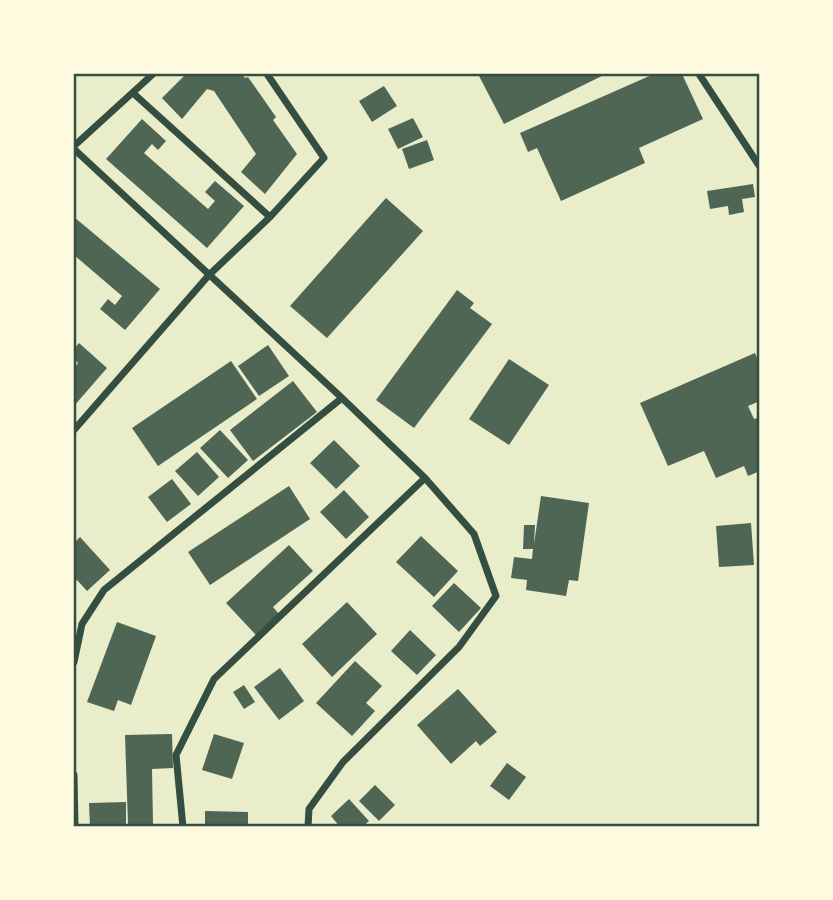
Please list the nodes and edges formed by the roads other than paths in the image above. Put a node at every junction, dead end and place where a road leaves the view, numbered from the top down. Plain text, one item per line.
1 (153, 74) edge
2 (267, 74) edge
3 (699, 74) edge
4 (133, 93) junction
5 (74, 148) edge
6 (760, 167) edge
7 (270, 217) junction
8 (209, 275) junction
9 (342, 398) junction
10 (74, 430) edge
11 (425, 478) junction
12 (74, 662) edge
13 (74, 775) edge
14 (75, 827) edge
15 (183, 827) edge
16 (308, 827) edge

1 - 4 street
2 - 7 street
3 - 6 street
4 - 5 street
4 - 7 street
5 - 8 street
7 - 8 street
8 - 9 street
8 - 10 street
9 - 11 street
9 - 12 street
11 - 15 street
11 - 16 street
13 - 14 street

